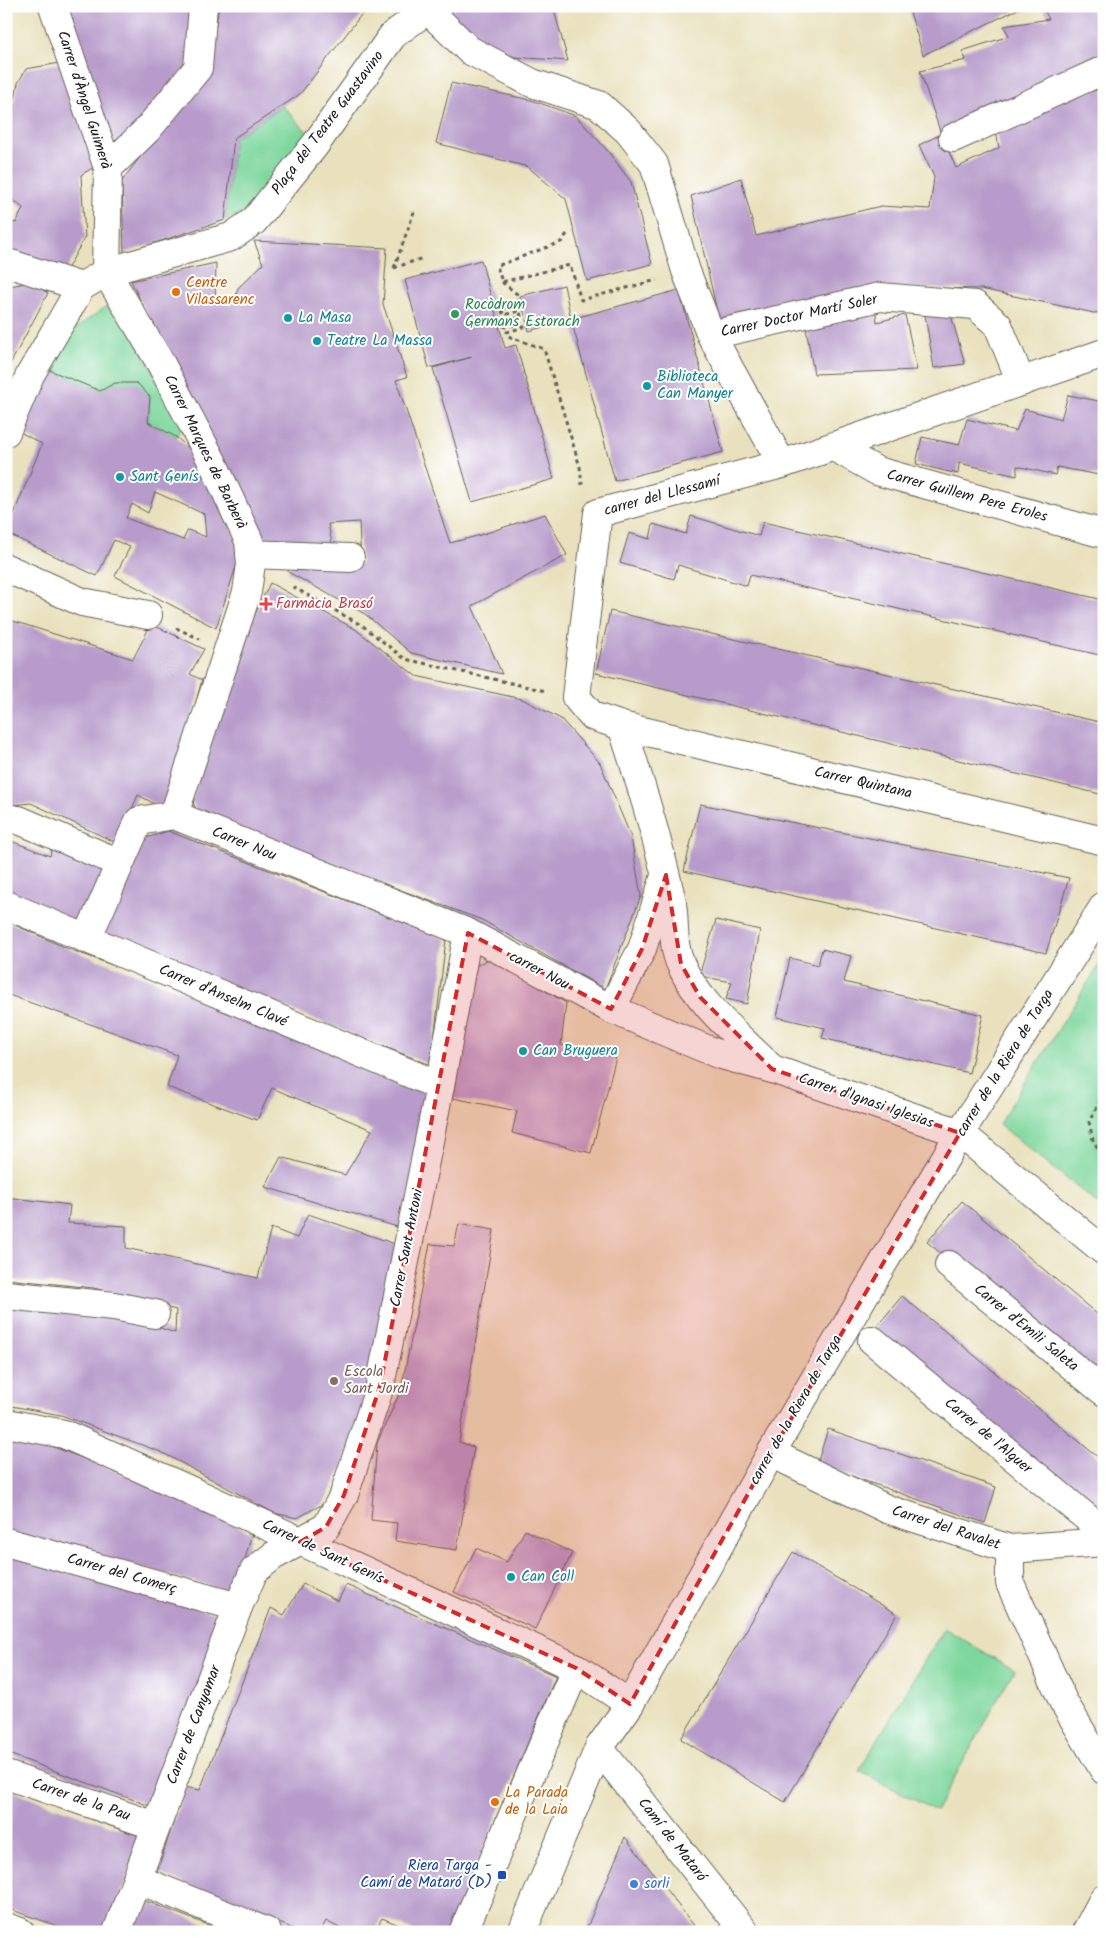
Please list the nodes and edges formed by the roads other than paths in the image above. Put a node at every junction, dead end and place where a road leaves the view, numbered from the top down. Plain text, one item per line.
1 (53, 6) edge
2 (203, 6) edge
3 (425, 8) edge
4 (1104, 70) edge
5 (953, 138) dead end
6 (108, 168) junction
7 (6, 265) edge
8 (106, 272) junction
9 (81, 287) junction
10 (711, 336) junction
11 (1104, 353) edge
12 (1021, 382) junction
13 (6, 432) edge
14 (834, 447) junction
15 (782, 464) junction
16 (1104, 534) edge
17 (350, 558) dead end
18 (250, 559) junction
19 (6, 568) edge
20 (148, 615) road end
21 (622, 726) junction
22 (174, 815) junction
23 (6, 818) edge
24 (1104, 841) edge
25 (119, 863) junction
26 (666, 875) junction
27 (6, 905) edge
28 (1104, 906) edge
29 (468, 933) junction
30 (86, 939) junction
31 (611, 1009) junction
32 (772, 1069) junction
33 (440, 1086) junction
34 (960, 1133) junction
35 (1104, 1251) edge
36 (949, 1265) dead end
37 (6, 1295) edge
38 (154, 1314) dead end
39 (872, 1340) dead end
40 (1104, 1392) edge
41 (6, 1423) edge
42 (771, 1453) junction
43 (1104, 1532) edge
44 (6, 1542) edge
45 (300, 1542) junction
46 (1104, 1542) edge
47 (1010, 1548) junction
48 (238, 1607) junction
49 (576, 1668) junction
50 (630, 1704) junction
51 (599, 1748) junction
52 (1104, 1770) edge
53 (6, 1775) edge
54 (156, 1826) junction
55 (137, 1879) junction
56 (1104, 1898) edge
57 (6, 1927) edge
58 (20, 1932) edge
59 (117, 1932) edge
60 (267, 1932) edge
61 (462, 1932) edge
62 (522, 1932) edge
63 (745, 1932) edge
64 (1086, 1932) edge

1 - 6 street, Carrer d'Àngel Guimerà
2 - 6 street
3 - 8 street, Plaça del Teatre Guastavino
3 - 10 street
4 - 5 street
6 - 8 street, Carrer d'Àngel Guimerà
7 - 9 street
8 - 9 street
8 - 18 street, Carrer Marques de Barberà
9 - 13 street
10 - 12 street, Carrer Doctor Martí Soler
10 - 15 street
11 - 12 street, carrer del Llessamí
12 - 14 street, carrer del Llessamí
14 - 15 street, carrer del Llessamí
14 - 16 street, Carrer Guillem Pere Eroles
15 - 21 street, carrer del Llessamí
17 - 18 street
18 - 22 street, Carrer Marques de Barberà
19 - 20 street
21 - 24 street, Carrer Quintana
21 - 26 street
22 - 25 street
22 - 29 street, Carrer Nou
23 - 25 street
25 - 30 street
26 - 31 street
26 - 32 street, Carrer d'Ignasi Iglesias
27 - 30 street, Carrer d'Anselm Clavé
28 - 34 street, carrer de la Riera de Targa
29 - 31 street, carrer Nou
29 - 33 street, Carrer Sant Antoni
30 - 33 street, Carrer d'Anselm Clavé
31 - 32 street, Carrer d'Ignasi Iglesias
32 - 34 street, Carrer d'Ignasi Iglesias
33 - 45 street, Carrer Sant Antoni
34 - 35 street
34 - 42 street, carrer de la Riera de Targa
36 - 40 street, Carrer d'Emili Saleta
37 - 38 street
39 - 43 street, Carrer de l'Alguer
41 - 45 street, Carrer de Sant Genís
42 - 47 street, Carrer del Ravalet
42 - 50 street, carrer de la Riera de Targa
44 - 48 street, Carrer del Comerç
45 - 48 street, Carrer de Canyamar
45 - 49 street, Carrer de Sant Genís
46 - 47 street
47 - 52 street, Carrer del Ravalet
48 - 54 street, Carrer de Canyamar
49 - 50 street, Carrer de Sant Genís
49 - 61 street
50 - 51 street, carrer de la Riera de Targa
51 - 62 street, carrer de la Riera de Targa
51 - 63 street, Camí de Mataró
53 - 54 street, Carrer de la Pau
54 - 55 street, Carrer de Canyamar
55 - 59 street, Carrer de Canyamar
55 - 60 street
56 - 64 street
57 - 58 street

